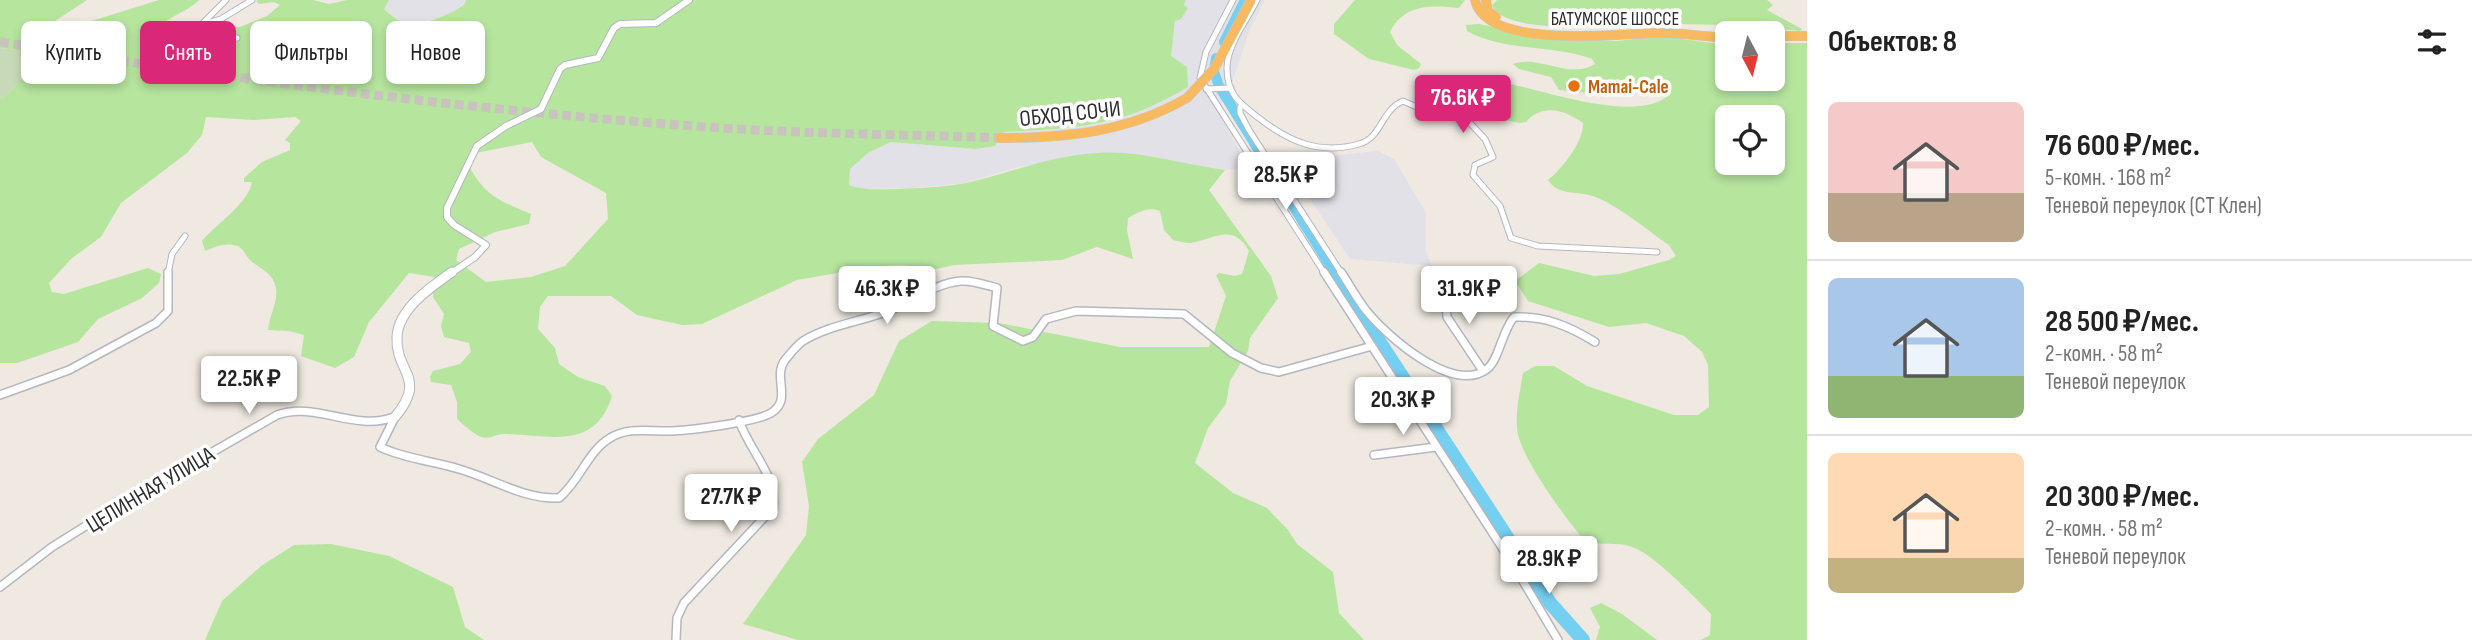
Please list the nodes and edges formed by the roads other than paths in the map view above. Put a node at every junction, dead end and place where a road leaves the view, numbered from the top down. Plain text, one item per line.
1 (226, 0) edge
2 (252, 0) edge
3 (689, 0) edge
4 (1233, 0) edge
5 (1251, 0) edge
6 (1256, 0) edge
7 (1475, 0) edge
8 (1486, 0) edge
9 (209, 21) edge
10 (217, 21) edge
11 (1715, 35) edge
12 (1715, 35) edge
13 (1785, 38) edge
14 (1807, 38) edge
15 (1231, 88) junction
16 (1206, 89) junction
17 (1240, 107) junction
18 (1000, 138) tunnel mouth
19 (185, 236) dead end
20 (1657, 252) dead end
21 (1482, 290) dead end
22 (1595, 342) dead end
23 (1372, 346) junction
24 (1483, 371) junction
25 (0, 395) edge
26 (395, 416) junction
27 (739, 420) junction
28 (1436, 447) junction
29 (1374, 454) dead end
30 (0, 587) edge
31 (676, 640) edge
32 (1558, 640) edge

1 - 9 street
2 - 10 street
3 - 26 street
4 - 16 street
5 - 18 highway, ОБХОД СОЧИ, bridge
6 - 15 street
7 - 11 highway, БАТУМСКОЕ ШОССЕ
8 - 12 highway, БАТУМСКОЕ ШОССЕ
13 - 14 highway
15 - 16 street
15 - 17 street
16 - 23 street
17 - 20 street
17 - 24 street
19 - 25 street
21 - 24 street
22 - 24 street
23 - 27 street
23 - 28 street
26 - 27 street
26 - 30 street, ЦЕЛИННАЯ УЛИЦА
27 - 31 street
28 - 29 street
28 - 32 street

